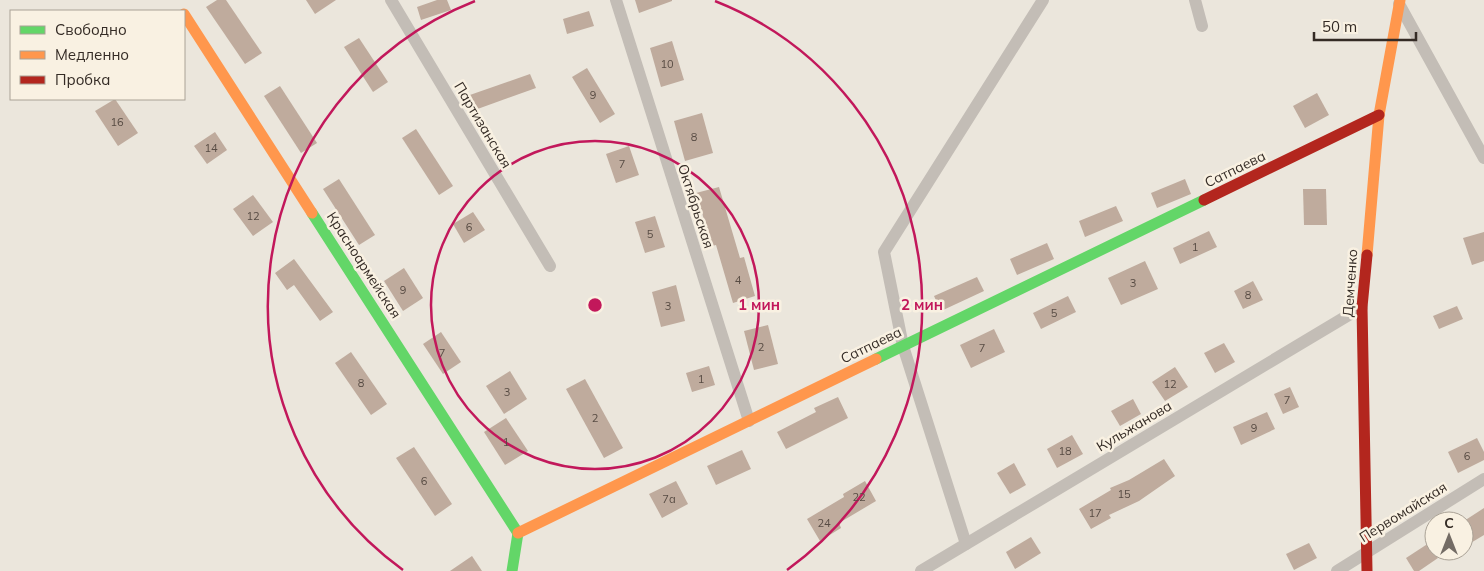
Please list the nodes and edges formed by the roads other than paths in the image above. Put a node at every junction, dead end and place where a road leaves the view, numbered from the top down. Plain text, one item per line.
1 (391, 0) edge
2 (616, 0) edge
3 (1043, 0) edge
4 (1194, 0) edge
5 (1400, 2) edge
6 (185, 15) edge
7 (1202, 26) dead end
8 (1379, 115) junction
9 (1484, 158) edge
10 (550, 266) dead end
11 (1362, 307) junction
12 (903, 346) junction
13 (748, 421) junction
14 (1484, 479) edge
15 (518, 533) junction
16 (966, 544) junction
17 (1366, 553) junction
18 (512, 571) edge
19 (922, 571) edge
20 (1337, 571) edge
21 (1367, 571) edge

1 - 10 street, Партизанская
2 - 13 street, Октябрьская
3 - 12 street
4 - 7 street
5 - 8 street, Демченко
5 - 9 street
6 - 15 street, Красноармейская
8 - 11 street, Демченко
8 - 12 street, Сатпаева
11 - 16 street, Кульжанова
11 - 17 street, Демченко
12 - 13 street, Сатпаева
12 - 16 street
13 - 15 street, Сатпаева
14 - 17 street, Первомайская
15 - 18 street
16 - 19 street, Кульжанова
17 - 20 street, Первомайская
17 - 21 street, Демченко

